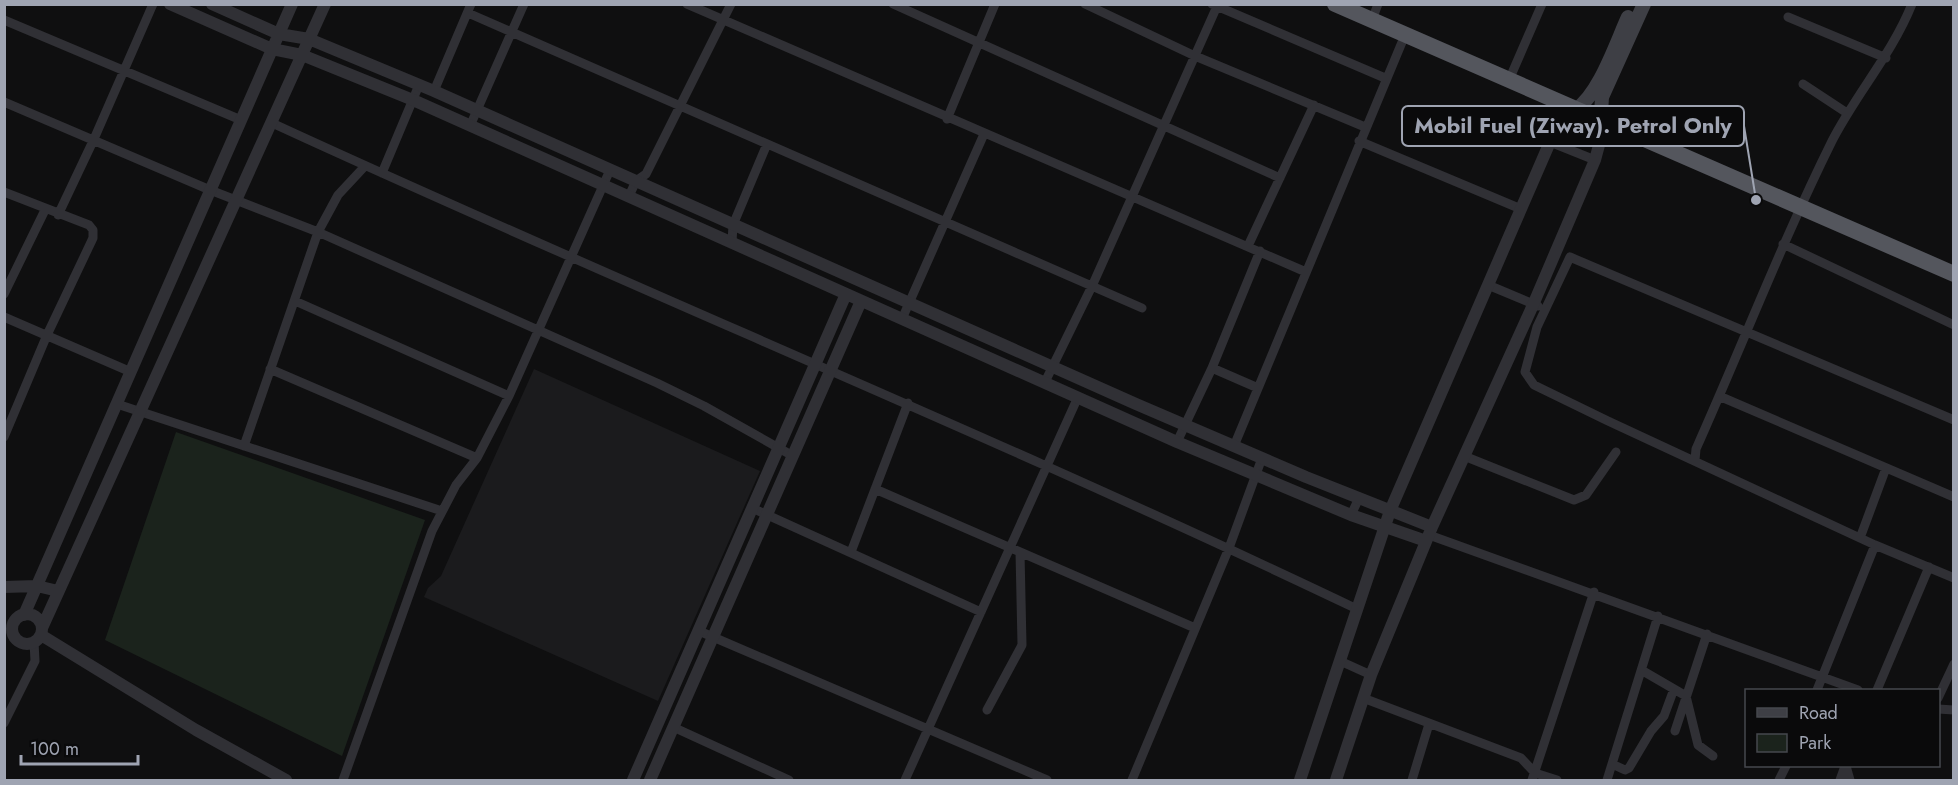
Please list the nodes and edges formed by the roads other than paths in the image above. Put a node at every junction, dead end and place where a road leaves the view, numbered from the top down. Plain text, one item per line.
1 (153, 4) edge
2 (170, 4) edge
3 (212, 4) edge
4 (292, 4) edge
5 (325, 4) edge
6 (524, 4) edge
7 (687, 4) edge
8 (731, 4) edge
9 (893, 4) edge
10 (995, 4) edge
11 (1085, 4) edge
12 (1335, 4) edge
13 (1542, 4) edge
14 (1634, 4) edge
15 (1644, 4) edge
16 (1216, 5) edge
17 (1911, 5) edge
18 (470, 9) edge
19 (1375, 12) edge
20 (1788, 17) dead end
21 (4, 20) edge
22 (723, 20) junction
23 (511, 32) junction
24 (279, 34) junction
25 (1405, 35) junction
26 (309, 39) junction
27 (979, 42) junction
28 (272, 48) junction
29 (302, 55) junction
30 (1195, 56) junction
31 (1886, 58) junction
32 (377, 68) junction
33 (124, 71) junction
34 (1385, 78) junction
35 (1509, 80) junction
36 (371, 83) junction
37 (1803, 84) dead end
38 (419, 85) junction
39 (434, 92) junction
40 (412, 100) junction
41 (4, 102) edge
42 (681, 105) junction
43 (1314, 105) junction
44 (1575, 110) junction
45 (477, 111) junction
46 (1847, 113) junction
47 (948, 119) junction
48 (241, 120) junction
49 (272, 123) junction
50 (1605, 123) junction
51 (1165, 125) junction
52 (470, 126) junction
53 (1365, 127) junction
54 (984, 134) junction
55 (94, 139) junction
56 (541, 140) junction
57 (1359, 141) junction
58 (1550, 142) junction
59 (767, 144) junction
60 (534, 155) junction
61 (1595, 160) junction
62 (365, 166) junction
63 (610, 170) junction
64 (382, 173) junction
65 (1280, 178) junction
66 (643, 181) junction
67 (603, 184) junction
68 (210, 190) junction
69 (4, 192) edge
70 (629, 196) junction
71 (1132, 197) junction
72 (236, 200) junction
73 (642, 201) junction
74 (685, 204) junction
75 (1800, 206) junction
76 (1521, 209) junction
77 (45, 210) junction
78 (58, 215) junction
79 (678, 219) junction
80 (945, 220) junction
81 (733, 225) junction
82 (318, 232) junction
83 (732, 242) junction
84 (1783, 244) junction
85 (1248, 246) junction
86 (1260, 251) junction
87 (805, 256) junction
88 (571, 260) junction
89 (798, 272) junction
90 (1306, 272) junction
91 (1953, 274) edge
92 (7, 281) edge
93 (1093, 284) junction
94 (1488, 285) junction
95 (4, 294) edge
96 (846, 294) junction
97 (295, 301) junction
98 (861, 301) junction
99 (910, 302) junction
100 (1533, 305) junction
101 (1142, 308) dead end
102 (1547, 308) junction
103 (4, 317) edge
104 (902, 319) junction
105 (1953, 325) edge
106 (538, 331) junction
107 (1747, 331) junction
108 (47, 335) junction
109 (985, 336) junction
110 (977, 352) junction
111 (816, 364) junction
112 (1052, 366) junction
113 (1212, 368) junction
114 (270, 369) junction
115 (830, 371) junction
116 (130, 372) junction
117 (1070, 374) junction
118 (1044, 382) junction
119 (1258, 388) junction
120 (1063, 390) junction
121 (509, 396) junction
122 (1719, 396) junction
123 (1078, 397) junction
124 (908, 403) junction
125 (117, 404) junction
126 (1136, 404) junction
127 (140, 412) junction
128 (793, 415) junction
129 (1129, 420) junction
130 (1953, 420) edge
131 (808, 422) junction
132 (1185, 424) junction
133 (4, 437) edge
134 (1177, 442) junction
135 (244, 446) junction
136 (1234, 446) junction
137 (779, 447) junction
138 (1616, 452) dead end
139 (793, 456) junction
140 (1464, 456) junction
141 (477, 458) junction
142 (1262, 458) junction
143 (1695, 460) junction
144 (1044, 466) junction
145 (1886, 468) junction
146 (1255, 475) junction
147 (1306, 477) junction
148 (875, 489) junction
149 (1299, 494) junction
150 (1953, 497) edge
151 (1359, 498) junction
152 (752, 508) junction
153 (442, 511) junction
154 (1390, 511) junction
155 (767, 515) junction
156 (1351, 515) junction
157 (1384, 526) junction
158 (1429, 534) junction
159 (1860, 538) junction
160 (1875, 545) junction
161 (1009, 547) junction
162 (1229, 548) junction
163 (851, 552) junction
164 (1020, 552) junction
165 (1929, 567) junction
166 (1953, 578) edge
167 (37, 586) junction
168 (4, 587) edge
169 (58, 591) junction
170 (1594, 592) junction
171 (1357, 609) junction
172 (981, 612) junction
173 (24, 615) junction
174 (1658, 616) junction
175 (1195, 628) junction
176 (699, 631) junction
177 (1707, 634) junction
178 (39, 635) junction
179 (713, 637) junction
180 (1340, 661) junction
181 (1953, 664) edge
182 (1643, 671) junction
183 (1371, 675) junction
184 (1822, 678) junction
185 (1674, 689) junction
186 (1817, 689) edge
187 (1855, 689) edge
188 (1877, 689) edge
189 (1940, 693) edge
190 (1686, 696) junction
191 (1363, 698) junction
192 (987, 710) dead end
193 (4, 723) edge
194 (1429, 724) junction
195 (673, 727) junction
196 (928, 729) junction
197 (1675, 731) dead end
198 (1713, 756) dead end
199 (1612, 764) junction
200 (1533, 776) edge
201 (286, 780) edge
202 (343, 780) edge
203 (633, 780) edge
204 (650, 780) edge
205 (789, 780) edge
206 (905, 780) edge
207 (1047, 780) edge
208 (1132, 780) edge
209 (1300, 780) edge
210 (1336, 780) edge
211 (1412, 780) edge
212 (1557, 780) edge
213 (1607, 780) edge

1 - 33 street
2 - 28 street
3 - 24 street
4 - 24 street
5 - 26 street
6 - 23 street
7 - 22 street
8 - 22 street
9 - 27 street
10 - 27 street
11 - 30 street
12 - 19 highway
13 - 35 street
14 - 44 main road
15 - 50 main road
16 - 30 street
16 - 34 street
17 - 31 street
18 - 23 street
18 - 39 street
19 - 25 highway
20 - 31 street
21 - 33 street
22 - 42 street
22 - 47 street
23 - 42 street
23 - 45 street
24 - 26 street
24 - 28 street
25 - 34 street
25 - 35 highway
26 - 29 street
26 - 32 street
27 - 47 street
27 - 51 street
28 - 29 street
28 - 48 street
29 - 36 street
29 - 49 street
30 - 43 street
30 - 51 street
31 - 46 street
32 - 36 street
32 - 38 street
33 - 48 street
33 - 55 street
34 - 53 street
35 - 44 highway
36 - 40 street
37 - 46 street
38 - 39 street
38 - 40 street
39 - 45 street
40 - 52 street
40 - 64 street
41 - 55 street
42 - 59 street
42 - 66 street
43 - 53 street
43 - 65 street
44 - 50 highway
44 - 58 street
45 - 52 street
45 - 56 street
46 - 75 street
47 - 54 street
48 - 68 street
49 - 62 street
49 - 72 street
50 - 61 street
50 - 75 highway
51 - 65 street
51 - 71 street
52 - 60 street
53 - 57 street
54 - 71 street
54 - 80 street
55 - 68 street
55 - 78 street
56 - 60 street
56 - 63 street
57 - 76 street
57 - 90 street
58 - 61 street
58 - 76 street
59 - 80 street
59 - 81 street
60 - 67 street
61 - 100 street
62 - 64 street
62 - 82 street
63 - 66 street
63 - 67 street
64 - 88 street
65 - 85 street
66 - 70 street
66 - 73 street
66 - 74 street
67 - 70 street
67 - 88 street
68 - 72 street
68 - 116 street
69 - 77 street
70 - 73 street
71 - 85 street
71 - 93 street
72 - 82 street
72 - 127 street
73 - 79 street
74 - 79 street
74 - 81 street
75 - 84 street
75 - 91 highway
76 - 94 street
77 - 78 street
77 - 92 street
78 - 108 street
79 - 83 street
80 - 93 street
80 - 99 street
81 - 83 street
81 - 87 street
82 - 97 street
82 - 106 street
83 - 89 street
84 - 105 street
84 - 107 street
85 - 86 street
86 - 90 street
86 - 113 street
87 - 89 street
87 - 99 street
88 - 106 street
88 - 111 street
89 - 96 street
90 - 119 street
92 - 95 street
93 - 101 street
93 - 112 street
94 - 100 street
94 - 154 street
96 - 98 street
96 - 111 street
97 - 114 street
97 - 121 street
98 - 104 street
98 - 115 street
99 - 104 street
99 - 109 street
100 - 102 street
100 - 140 street
102 - 107 street
102 - 143 street
103 - 108 street
104 - 110 street
106 - 121 street
106 - 137 street
107 - 122 street
107 - 130 street
108 - 116 street
108 - 133 street
109 - 110 street
109 - 112 street
110 - 118 street
111 - 115 street
111 - 128 street
112 - 117 street
112 - 118 street
113 - 119 street
113 - 132 street
114 - 135 street
114 - 141 street
115 - 124 street
115 - 131 street
116 - 125 street
117 - 120 street
117 - 126 street
118 - 120 street
119 - 136 street
120 - 123 street
121 - 141 street
122 - 143 street
122 - 145 street
123 - 129 street
123 - 144 street
124 - 144 street
124 - 148 street
125 - 127 street
125 - 167 street
126 - 129 street
126 - 132 street
127 - 135 street
127 - 169 street
128 - 131 street
128 - 137 street
129 - 134 street
131 - 139 street
132 - 134 street
132 - 136 street
134 - 146 street
135 - 153 street
136 - 142 street
137 - 139 street
137 - 152 street
138 - 140 street
139 - 155 street
140 - 158 street
141 - 153 street
142 - 146 street
142 - 147 street
143 - 159 street
144 - 161 street
144 - 162 street
145 - 150 street
145 - 159 street
146 - 149 street
146 - 162 street
147 - 149 street
147 - 151 street
148 - 161 street
148 - 163 street
149 - 156 street
151 - 154 street
151 - 156 street
152 - 155 street
152 - 176 street
153 - 202 street
154 - 157 street
154 - 158 street
155 - 163 street
155 - 179 street
156 - 157 street
157 - 158 street
157 - 171 street
158 - 170 street
158 - 183 street
159 - 160 street
160 - 165 street
160 - 184 street
161 - 164 street
161 - 172 street
162 - 171 street
162 - 175 street
163 - 172 street
164 - 175 street
164 - 192 street
165 - 166 street
165 - 188 street
167 - 168 street
167 - 169 street
167 - 173 street
169 - 178 street
170 - 174 street
170 - 200 street
171 - 180 street
172 - 196 street
173 - 178 street
173 - 178 street
174 - 177 street
174 - 182 street
175 - 208 street
176 - 179 street
176 - 203 street
177 - 184 street
177 - 190 street
178 - 193 street
178 - 201 street
179 - 195 street
179 - 196 street
180 - 183 street
180 - 209 street
181 - 189 street
182 - 185 street
182 - 199 street
183 - 191 street
184 - 186 street
184 - 187 street
185 - 190 street
185 - 199 street
190 - 197 street
190 - 198 street
191 - 194 street
191 - 210 street
194 - 200 street
194 - 211 street
195 - 204 street
195 - 205 street
196 - 206 street
196 - 207 street
199 - 213 street
200 - 212 street

